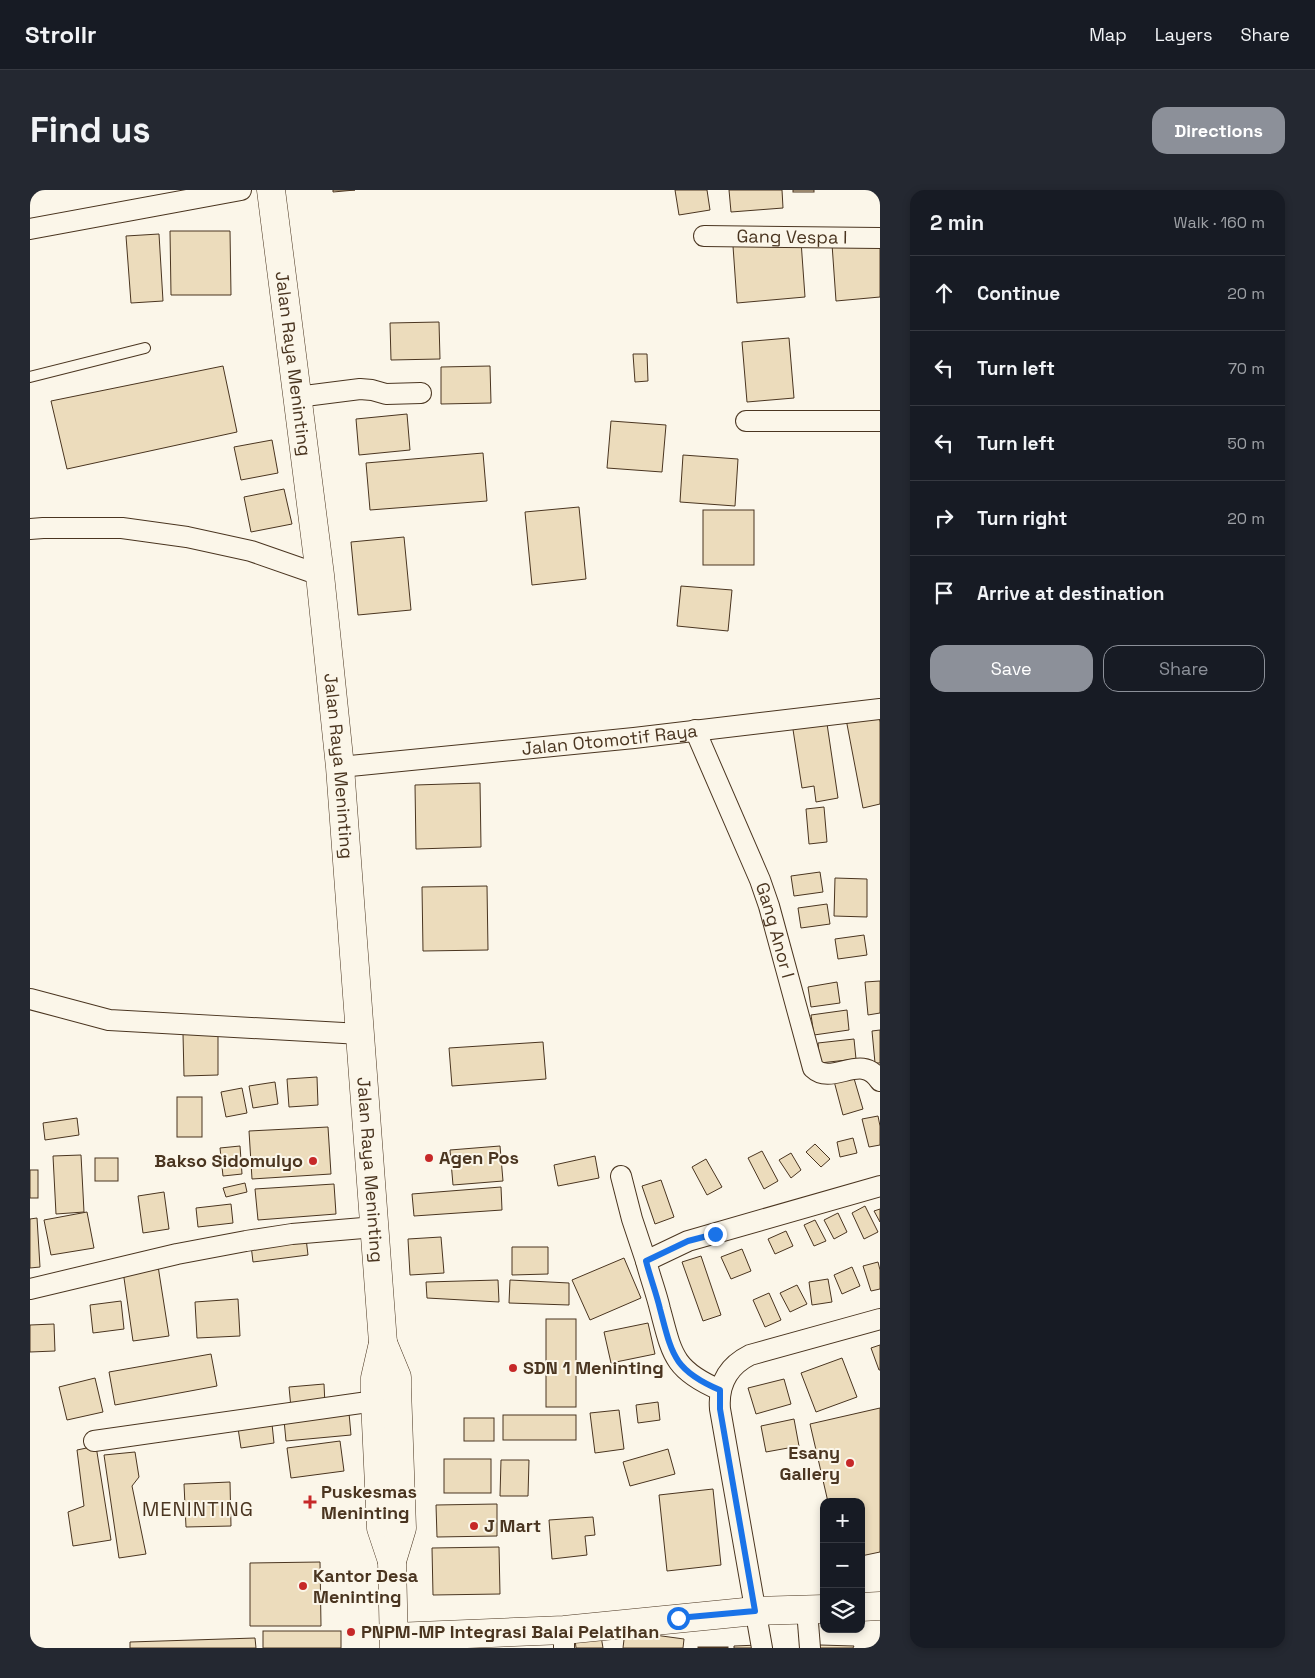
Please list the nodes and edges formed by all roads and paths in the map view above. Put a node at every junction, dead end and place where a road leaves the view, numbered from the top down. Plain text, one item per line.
1 (241, 190) edge
2 (271, 190) edge
3 (30, 229) edge
4 (704, 236) dead end
5 (880, 238) edge
6 (145, 348) dead end
7 (30, 377) edge
8 (421, 392) dead end
9 (297, 398) junction
10 (746, 421) dead end
11 (880, 421) edge
12 (30, 529) edge
13 (320, 574) junction
14 (880, 709) edge
15 (695, 730) junction
16 (340, 767) junction
17 (30, 999) edge
18 (361, 1034) junction
19 (880, 1081) edge
20 (621, 1176) dead end
21 (880, 1186) edge
22 (375, 1226) junction
23 (646, 1261) junction
24 (30, 1290) edge
25 (880, 1319) edge
26 (383, 1343) junction
27 (720, 1390) junction
28 (375, 1400) junction
29 (94, 1441) dead end
30 (392, 1561) junction
31 (880, 1606) edge
32 (865, 1607) edge
33 (816, 1609) edge
34 (755, 1611) junction
35 (564, 1639) edge
36 (394, 1643) edge
37 (762, 1648) edge
38 (810, 1648) edge

1 - 3 street
2 - 9 main road, Jalan Raya Meninting
4 - 5 street, Gang Vespa I
6 - 7 lane
8 - 9 street
9 - 13 main road, Jalan Raya Meninting
10 - 11 street
12 - 13 street
13 - 16 main road, Jalan Raya Meninting
14 - 15 street, Jalan Otomotif Raya
15 - 16 street, Jalan Otomotif Raya
15 - 19 street, Gang Anor I
16 - 18 main road, Jalan Raya Meninting
17 - 18 street
18 - 22 main road, Jalan Raya Meninting
20 - 23 street
21 - 23 street
22 - 24 street
22 - 26 main road, Jalan Raya Meninting
23 - 27 street
25 - 27 street
26 - 28 main road, Jalan Raya Meninting
26 - 30 main road, Jalan Raya Meninting
27 - 34 street
28 - 29 street
28 - 30 main road, Jalan Raya Meninting
30 - 36 main road, Jalan Raya Meninting
31 - 32 main road
33 - 34 main road
33 - 38 street
34 - 35 main road
34 - 37 street
35 - 36 main road

